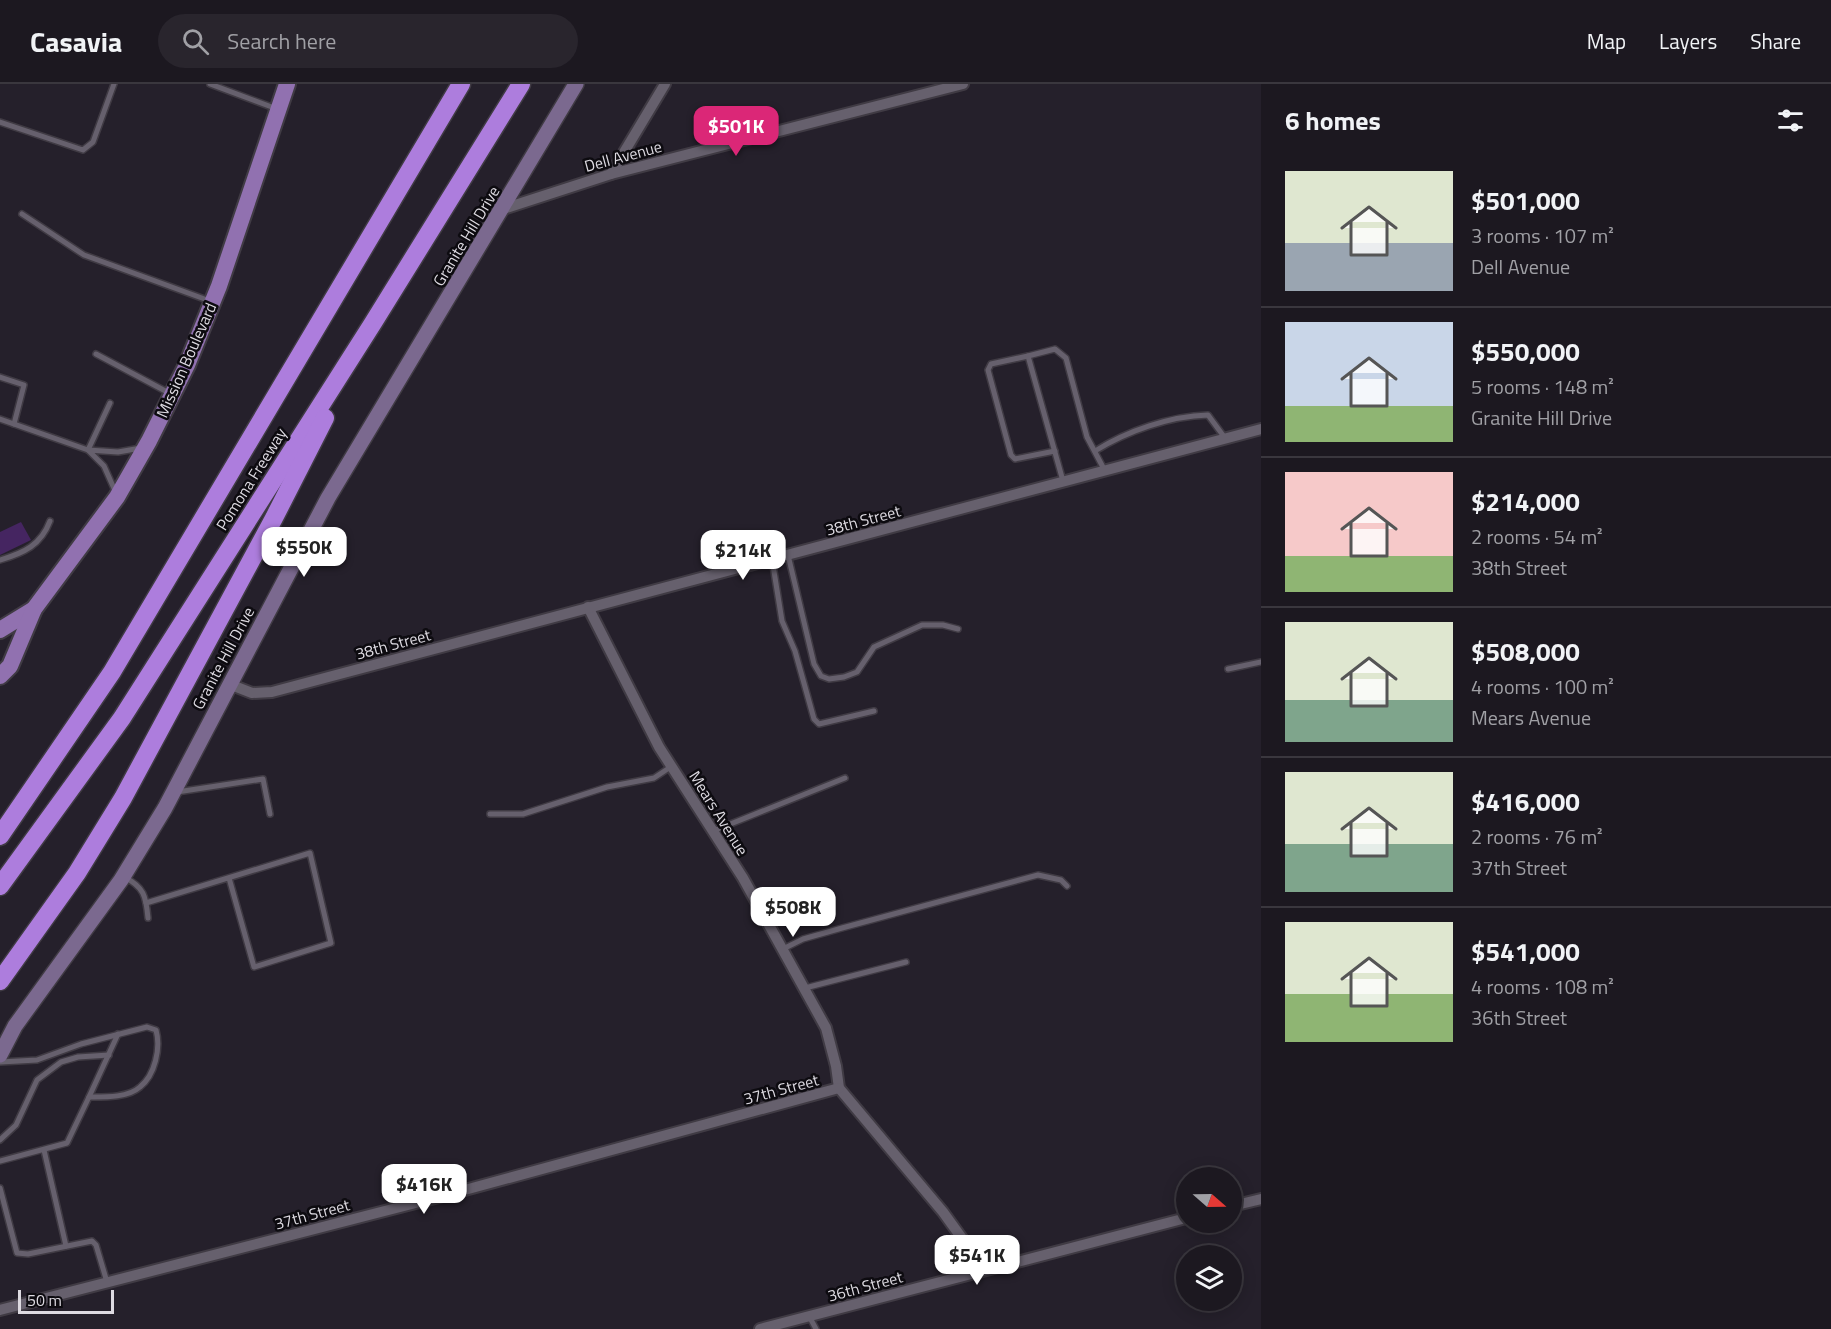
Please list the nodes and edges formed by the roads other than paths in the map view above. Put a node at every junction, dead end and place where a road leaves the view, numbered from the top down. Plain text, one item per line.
1 (114, 84) edge
2 (210, 84) edge
3 (287, 84) edge
4 (461, 84) edge
5 (521, 84) edge
6 (576, 84) edge
7 (664, 84) edge
8 (963, 84) edge
9 (278, 110) junction
10 (0, 122) edge
11 (611, 174) junction
12 (503, 209) junction
13 (22, 214) dead end
14 (212, 301) junction
15 (373, 323) junction
16 (96, 354) dead end
17 (1028, 356) junction
18 (0, 377) edge
19 (172, 395) junction
20 (110, 403) dead end
21 (0, 419) edge
22 (14, 424) junction
23 (1261, 429) edge
24 (1225, 438) junction
25 (146, 447) junction
26 (88, 450) junction
27 (1055, 451) junction
28 (1095, 451) junction
29 (1105, 471) junction
30 (1064, 482) junction
31 (117, 497) junction
32 (50, 521) dead end
33 (788, 555) junction
34 (772, 559) junction
35 (0, 560) edge
36 (588, 608) junction
37 (34, 609) junction
38 (958, 629) dead end
39 (0, 630) edge
40 (1261, 662) edge
41 (1228, 669) dead end
42 (0, 676) edge
43 (229, 684) junction
44 (874, 711) dead end
45 (672, 766) junction
46 (844, 778) dead end
47 (173, 793) junction
48 (270, 814) dead end
49 (490, 814) dead end
50 (713, 831) junction
51 (0, 836) edge
52 (123, 877) junction
53 (229, 878) junction
54 (0, 886) edge
55 (1067, 886) dead end
56 (146, 903) junction
57 (148, 918) dead end
58 (783, 948) junction
59 (906, 962) dead end
60 (0, 981) edge
61 (805, 988) junction
62 (118, 1034) junction
63 (0, 1055) edge
64 (109, 1055) junction
65 (0, 1062) edge
66 (839, 1088) junction
67 (89, 1097) junction
68 (0, 1140) edge
69 (44, 1150) junction
70 (0, 1161) edge
71 (0, 1193) edge
72 (1261, 1199) edge
73 (1242, 1204) edge
74 (1176, 1221) edge
75 (66, 1246) junction
76 (981, 1270) junction
77 (107, 1282) junction
78 (0, 1310) edge
79 (809, 1316) junction
80 (760, 1329) edge
81 (816, 1329) edge

1 - 10 lane
2 - 9 lane
3 - 9 main road, Mission Boulevard
4 - 51 highway, Pomona Freeway
5 - 15 highway, Pomona Freeway
6 - 12 street, Granite Hill Drive
7 - 11 street
8 - 11 street, Dell Avenue
9 - 14 main road, Mission Boulevard
11 - 12 street, Dell Avenue
12 - 43 street, Granite Hill Drive
13 - 14 lane
14 - 19 main road, Mission Boulevard
15 - 54 highway, Pomona Freeway
15 - 60 highway
16 - 19 lane
17 - 27 lane
17 - 27 lane
17 - 28 lane
18 - 22 lane
19 - 25 main road, Mission Boulevard
20 - 26 lane
21 - 22 lane
22 - 26 lane
23 - 24 street, 38th Street
24 - 28 lane
24 - 29 street, 38th Street
25 - 26 lane
25 - 31 main road, Mission Boulevard
26 - 31 lane
27 - 30 lane
28 - 29 lane
29 - 30 street, 38th Street
30 - 33 street, 38th Street
31 - 37 main road, Mission Boulevard
32 - 35 lane
33 - 34 street, 38th Street
33 - 38 lane
34 - 36 street, 38th Street
34 - 44 lane
36 - 43 street, 38th Street
36 - 45 street, Mears Avenue
37 - 39 main road, Mission Boulevard
37 - 42 main road, Mission Boulevard
40 - 41 lane
43 - 47 street, Granite Hill Drive
45 - 49 lane
45 - 50 street, Mears Avenue
46 - 50 lane
47 - 48 lane
47 - 52 street, Granite Hill Drive
50 - 58 street, Mears Avenue
52 - 56 lane
52 - 63 street, Granite Hill Drive
53 - 53 lane
53 - 56 lane
55 - 58 lane
56 - 57 lane
58 - 61 street, Mears Avenue
59 - 61 lane
61 - 66 street, Mears Avenue
62 - 64 lane
62 - 65 lane
62 - 67 lane
64 - 67 lane
64 - 68 lane
66 - 76 street
66 - 77 street, 37th Street
67 - 69 lane
69 - 70 lane
69 - 75 lane
71 - 75 lane
72 - 73 street
74 - 76 street, 36th Street
75 - 77 lane
76 - 79 street, 36th Street
77 - 78 street, 37th Street
79 - 80 street, 36th Street
79 - 81 lane

